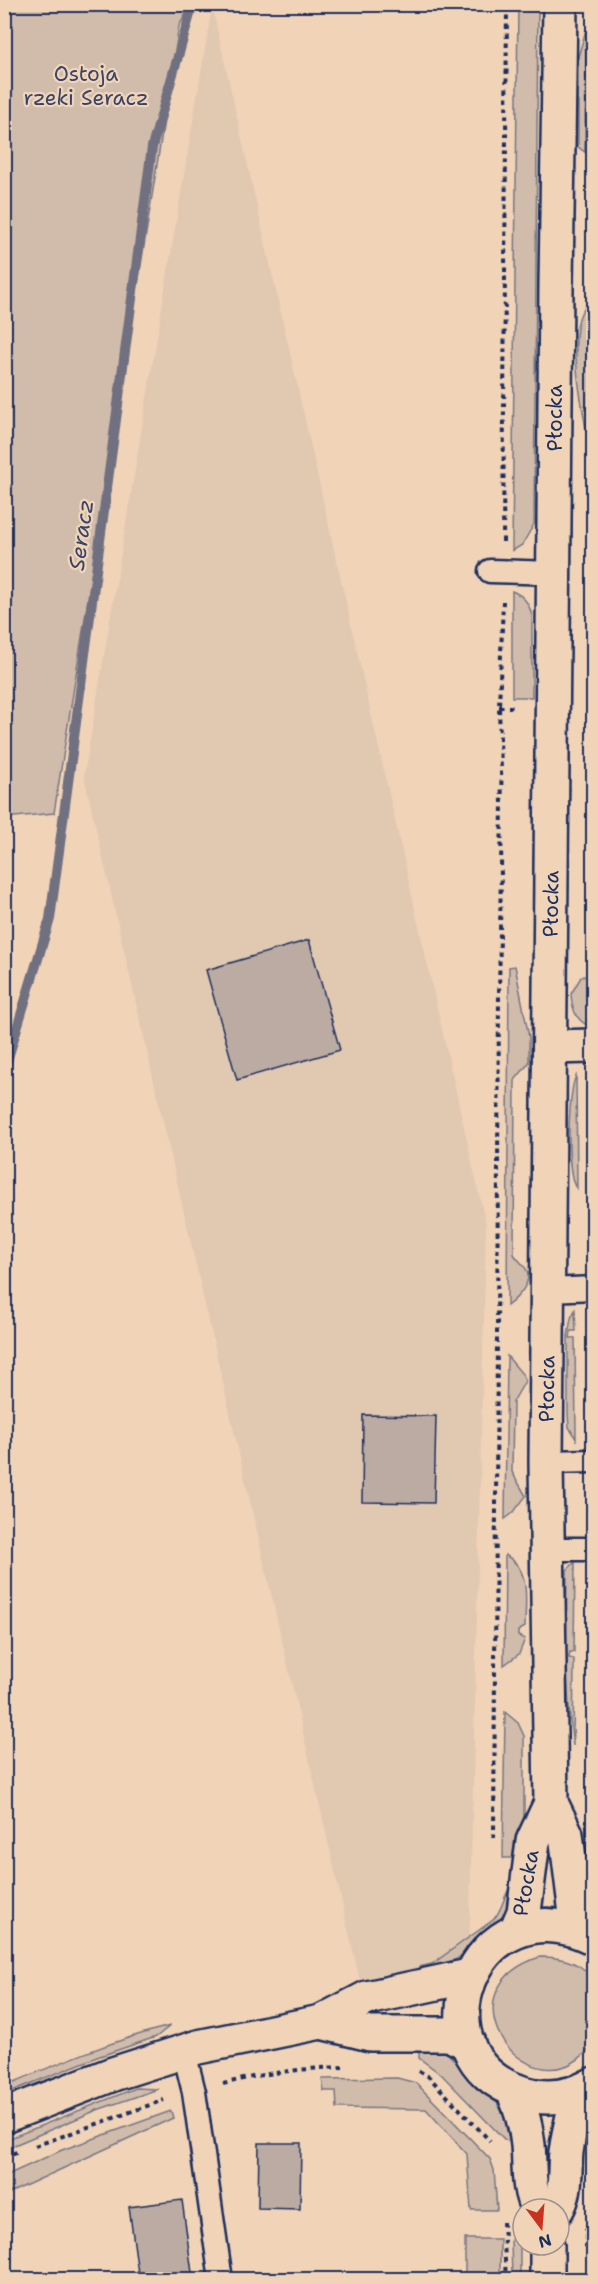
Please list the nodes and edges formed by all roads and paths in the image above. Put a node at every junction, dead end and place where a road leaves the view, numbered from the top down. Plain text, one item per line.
1 (507, 4) edge
2 (560, 4) edge
3 (497, 571) junction
4 (553, 573) junction
5 (594, 1046) edge
6 (550, 1047) junction
7 (594, 1288) edge
8 (549, 1290) junction
9 (594, 1461) edge
10 (546, 1462) junction
11 (546, 1549) junction
12 (594, 1549) edge
13 (551, 1803) junction
14 (495, 1845) dead end
15 (516, 1931) junction
16 (586, 1934) edge
17 (469, 1976) junction
18 (321, 2022) junction
19 (468, 2043) junction
20 (184, 2052) junction
21 (350, 2067) dead end
22 (418, 2070) dead end
23 (587, 2088) edge
24 (513, 2090) junction
25 (194, 2092) junction
26 (4, 2116) edge
27 (492, 2142) dead end
28 (4, 2157) edge
29 (532, 2197) edge
30 (564, 2197) edge
31 (547, 2257) edge
32 (221, 2280) edge
33 (547, 2280) edge

1 - 3 path
2 - 4 street, Płocka
3 - 4 lane
3 - 14 path
4 - 6 street, Płocka
5 - 6 street
6 - 8 street, Płocka
7 - 8 lane
8 - 10 street, Płocka
9 - 10 lane
10 - 11 street, Płocka
11 - 12 lane
11 - 13 street, Płocka
13 - 15 street, Płocka
13 - 16 street, Płocka
15 - 16 street
15 - 17 street
17 - 18 street
17 - 19 street
18 - 19 street
18 - 20 street
19 - 24 street
20 - 25 lane
20 - 26 street
21 - 25 path
22 - 27 path
23 - 24 street
23 - 30 street
24 - 29 street
25 - 28 path
25 - 32 lane
31 - 33 street

